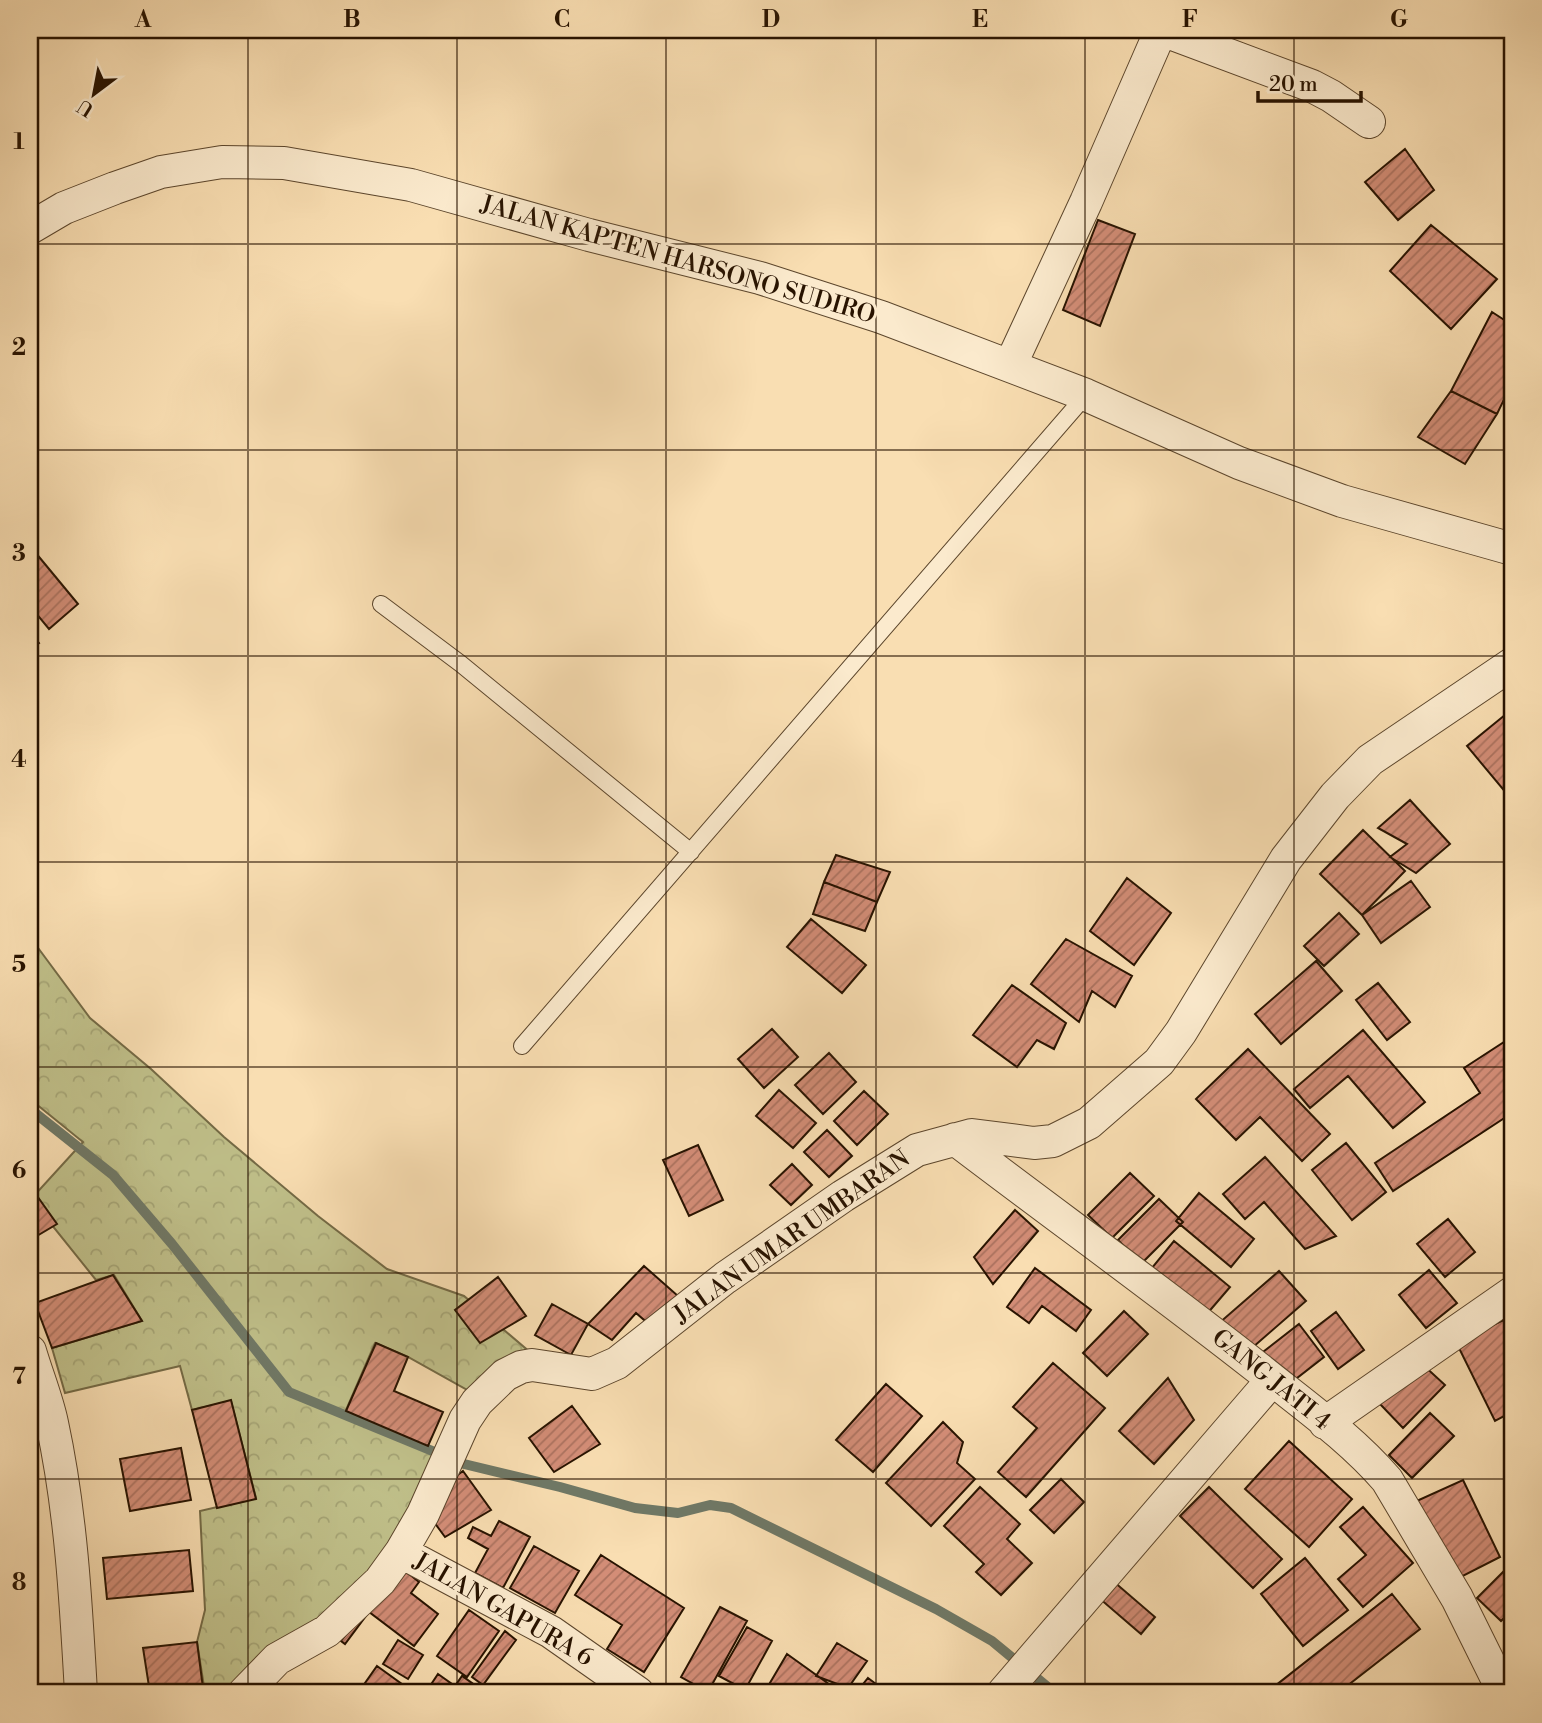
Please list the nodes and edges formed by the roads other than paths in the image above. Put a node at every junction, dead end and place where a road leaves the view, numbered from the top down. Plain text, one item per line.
1 (1161, 30) edge
2 (1370, 122) dead end
3 (30, 228) edge
4 (1010, 366) junction
5 (1086, 395) junction
6 (1512, 549) edge
7 (381, 604) dead end
8 (1512, 664) edge
9 (691, 852) junction
10 (522, 1046) dead end
11 (955, 1139) junction
12 (1512, 1293) edge
13 (30, 1351) edge
14 (1272, 1380) junction
15 (1325, 1423) junction
16 (401, 1552) junction
17 (1007, 1688) edge
18 (81, 1693) edge
19 (244, 1693) edge
20 (639, 1693) edge
21 (1504, 1693) edge

1 - 2 street
1 - 4 street
3 - 4 street, JALAN KAPTEN HARSONO SUDIRO
4 - 5 street, JALAN KAPTEN HARSONO SUDIRO
5 - 6 street, JALAN KAPTEN HARSONO SUDIRO
5 - 9 lane
7 - 9 lane
8 - 11 street, JALAN UMAR UMBARAN
9 - 10 lane
11 - 14 street, GANG JATI 4
11 - 16 street, JALAN UMAR UMBARAN
12 - 15 street
13 - 18 street
14 - 15 street, GANG JATI 4
14 - 17 street
15 - 21 street, GANG JATI 4
16 - 19 street, JALAN UMAR UMBARAN
16 - 20 street, JALAN GAPURA 6

